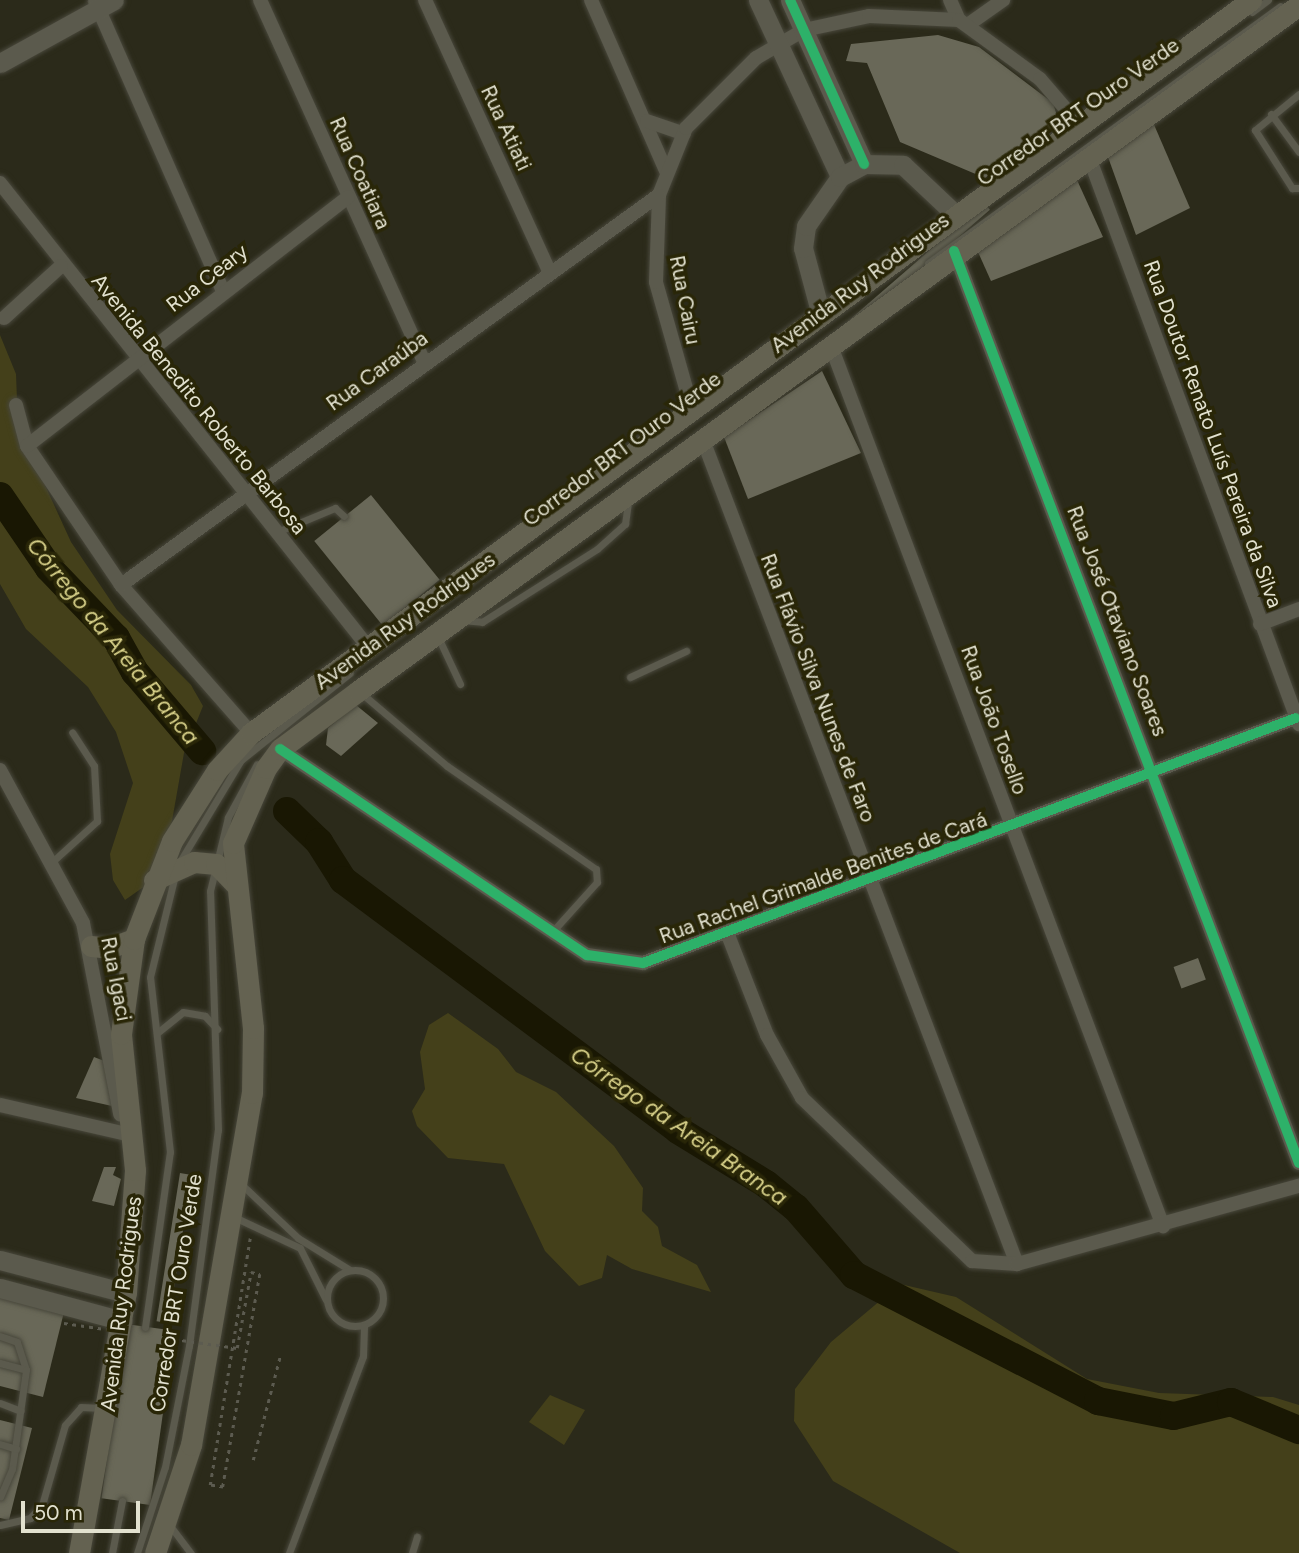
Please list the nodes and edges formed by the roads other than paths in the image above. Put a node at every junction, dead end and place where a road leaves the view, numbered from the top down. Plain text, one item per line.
1 (260, 0) edge
2 (425, 0) edge
3 (592, 0) edge
4 (758, 0) edge
5 (790, 0) edge
6 (950, 0) edge
7 (1003, 0) edge
8 (1251, 0) edge
9 (1268, 0) edge
10 (1289, 0) edge
11 (102, 3) edge
12 (1299, 5) edge
13 (964, 22) junction
14 (804, 30) junction
15 (778, 42) junction
16 (0, 63) edge
17 (1297, 98) edge
18 (1271, 114) junction
19 (646, 121) junction
20 (684, 134) junction
21 (1083, 139) junction
22 (1299, 152) edge
23 (864, 164) junction
24 (666, 171) junction
25 (840, 177) junction
26 (0, 183) edge
27 (1299, 188) edge
28 (660, 195) junction
29 (348, 197) junction
30 (954, 213) junction
31 (954, 251) junction
32 (61, 266) junction
33 (550, 273) junction
34 (223, 291) junction
35 (821, 315) junction
36 (4, 318) dead end
37 (831, 346) junction
38 (136, 360) junction
39 (424, 362) junction
40 (16, 405) dead end
41 (697, 423) junction
42 (27, 446) junction
43 (243, 494) junction
44 (344, 516) dead end
45 (275, 533) junction
46 (121, 585) junction
47 (1299, 609) edge
48 (1260, 624) junction
49 (437, 635) junction
50 (369, 648) junction
51 (686, 651) dead end
52 (631, 677) dead end
53 (460, 684) dead end
54 (358, 691) junction
55 (1298, 722) edge
56 (72, 732) dead end
57 (268, 740) junction
58 (0, 770) edge
59 (1155, 774) junction
60 (1012, 829) junction
61 (52, 862) junction
62 (216, 864) junction
63 (178, 865) junction
64 (154, 880) junction
65 (868, 882) junction
66 (236, 885) junction
67 (552, 933) junction
68 (728, 936) junction
69 (134, 939) junction
70 (91, 946) junction
71 (219, 1033) junction
72 (157, 1034) junction
73 (0, 1105) edge
74 (127, 1134) junction
75 (1299, 1163) edge
76 (238, 1181) junction
77 (1299, 1186) edge
78 (231, 1216) junction
79 (1163, 1226) junction
80 (0, 1260) edge
81 (1017, 1264) junction
82 (351, 1270) junction
83 (0, 1288) edge
84 (126, 1293) junction
85 (327, 1303) junction
86 (124, 1326) junction
87 (364, 1326) junction
88 (145, 1327) dead end
89 (0, 1336) edge
90 (0, 1363) edge
91 (26, 1370) junction
92 (0, 1403) edge
93 (111, 1408) junction
94 (21, 1411) junction
95 (0, 1444) edge
96 (16, 1448) junction
97 (0, 1467) edge
98 (12, 1469) junction
99 (0, 1497) edge
100 (122, 1502) dead end
101 (166, 1521) junction
102 (0, 1525) edge
103 (417, 1536) dead end
104 (79, 1553) edge
105 (112, 1553) edge
106 (137, 1553) edge
107 (155, 1553) edge
108 (191, 1553) edge
109 (289, 1553) edge
110 (412, 1553) edge

1 - 29 street, Rua Coatiara
2 - 33 street, Rua Atiati
3 - 19 street
4 - 15 street
5 - 14 street
6 - 13 street
7 - 13 street
8 - 21 main road, Avenida Ruy Rodrigues
9 - 21 lane, Corredor BRT Ouro Verde
10 - 21 lane, Corredor BRT Ouro Verde
11 - 16 street
11 - 34 street
12 - 21 main road, Avenida Ruy Rodrigues
13 - 14 street, Rua Cairu
13 - 21 street
14 - 15 street, Rua Cairu
14 - 23 street
15 - 20 street, Rua Cairu
15 - 25 street
17 - 18 lane
18 - 22 lane
18 - 27 lane
19 - 20 street
19 - 24 street
20 - 24 street, Rua Cairu
21 - 30 main road, Avenida Ruy Rodrigues
21 - 31 main road, Avenida Ruy Rodrigues
21 - 41 lane, Corredor BRT Ouro Verde
21 - 41 lane, Corredor BRT Ouro Verde
21 - 48 street, Rua Doutor Renato Luís Pereira da Silva
23 - 25 street
23 - 30 street
24 - 28 street, Rua Cairu
25 - 35 street
26 - 32 street, Avenida Benedito Roberto Barbosa
28 - 33 street, Rua Caraúba
28 - 41 street, Rua Cairu
29 - 34 street, Rua Ceary
29 - 39 street, Rua Coatiara
30 - 35 main road, Avenida Ruy Rodrigues
31 - 37 main road, Avenida Ruy Rodrigues
31 - 59 street, Rua José Otaviano Soares
32 - 36 street
32 - 38 street, Avenida Benedito Roberto Barbosa
33 - 39 street, Rua Caraúba
34 - 38 street, Rua Ceary
35 - 41 main road, Avenida Ruy Rodrigues
37 - 41 main road, Avenida Ruy Rodrigues
37 - 60 street, Rua João Tosello
38 - 42 street, Rua Ceary
38 - 43 street, Avenida Benedito Roberto Barbosa
39 - 43 street, Rua Caraúba
40 - 42 street, Rua Rachel Grimalde Benites de Cará
41 - 49 main road, Avenida Ruy Rodrigues
41 - 50 main road, Avenida Ruy Rodrigues
41 - 57 lane, Corredor BRT Ouro Verde
41 - 57 lane, Corredor BRT Ouro Verde
41 - 65 street, Rua Flávio Silva Nunes de Faro
42 - 46 street, Rua Rachel Grimalde Benites de Cará
43 - 45 street, Avenida Benedito Roberto Barbosa
43 - 46 street, Rua Caraúba
44 - 45 lane
45 - 50 street, Avenida Benedito Roberto Barbosa
46 - 57 street, Rua Rachel Grimalde Benites de Cará
47 - 48 street
48 - 55 street, Rua Doutor Renato Luís Pereira da Silva
49 - 53 lane
49 - 54 main road, Avenida Ruy Rodrigues
50 - 57 main road, Avenida Ruy Rodrigues
51 - 52 lane
54 - 57 main road, Avenida Ruy Rodrigues
54 - 67 lane
55 - 59 street, Rua Rachel Grimalde Benites de Cará
56 - 61 lane
57 - 62 lane, Corredor BRT Ouro Verde
57 - 63 lane, Corredor BRT Ouro Verde
57 - 64 main road, Avenida Ruy Rodrigues
57 - 66 main road, Avenida Ruy Rodrigues
57 - 67 street, Rua Rachel Grimalde Benites de Cará
58 - 61 street, Rua Igaci
59 - 60 street, Rua Rachel Grimalde Benites de Cará
59 - 75 street, Rua José Otaviano Soares
60 - 65 street, Rua Rachel Grimalde Benites de Cará
60 - 79 street, Rua João Tosello
61 - 70 street, Rua Igaci
62 - 63 main road
62 - 66 main road
62 - 71 lane, Corredor BRT Ouro Verde
63 - 64 main road
63 - 72 lane, Corredor BRT Ouro Verde
64 - 69 main road, Avenida Ruy Rodrigues
65 - 68 street, Rua Rachel Grimalde Benites de Cará
65 - 81 street, Rua Flávio Silva Nunes de Faro
66 - 76 main road, Avenida Ruy Rodrigues
67 - 68 street, Rua Rachel Grimalde Benites de Cará
68 - 81 street
69 - 70 main road
69 - 74 main road, Avenida Ruy Rodrigues
70 - 74 street, Rua Igaci
71 - 72 lane
71 - 106 lane, Corredor BRT Ouro Verde
72 - 88 lane, Corredor BRT Ouro Verde
73 - 74 street
74 - 84 main road, Avenida Ruy Rodrigues
76 - 78 main road, Avenida Ruy Rodrigues
76 - 82 lane
77 - 79 street
78 - 85 lane
78 - 101 main road, Avenida Ruy Rodrigues
79 - 81 street
80 - 84 street
82 - 85 lane
82 - 87 lane
83 - 86 street
84 - 86 main road, Avenida Ruy Rodrigues
85 - 87 lane
86 - 93 main road, Avenida Ruy Rodrigues
87 - 109 lane
89 - 91 lane
90 - 91 lane
91 - 94 lane
92 - 94 lane
93 - 102 lane
93 - 104 main road, Avenida Ruy Rodrigues
94 - 96 lane
95 - 96 lane
96 - 98 lane
97 - 98 lane
98 - 99 lane
100 - 105 lane
101 - 107 main road, Avenida Ruy Rodrigues
101 - 108 lane
103 - 110 lane

